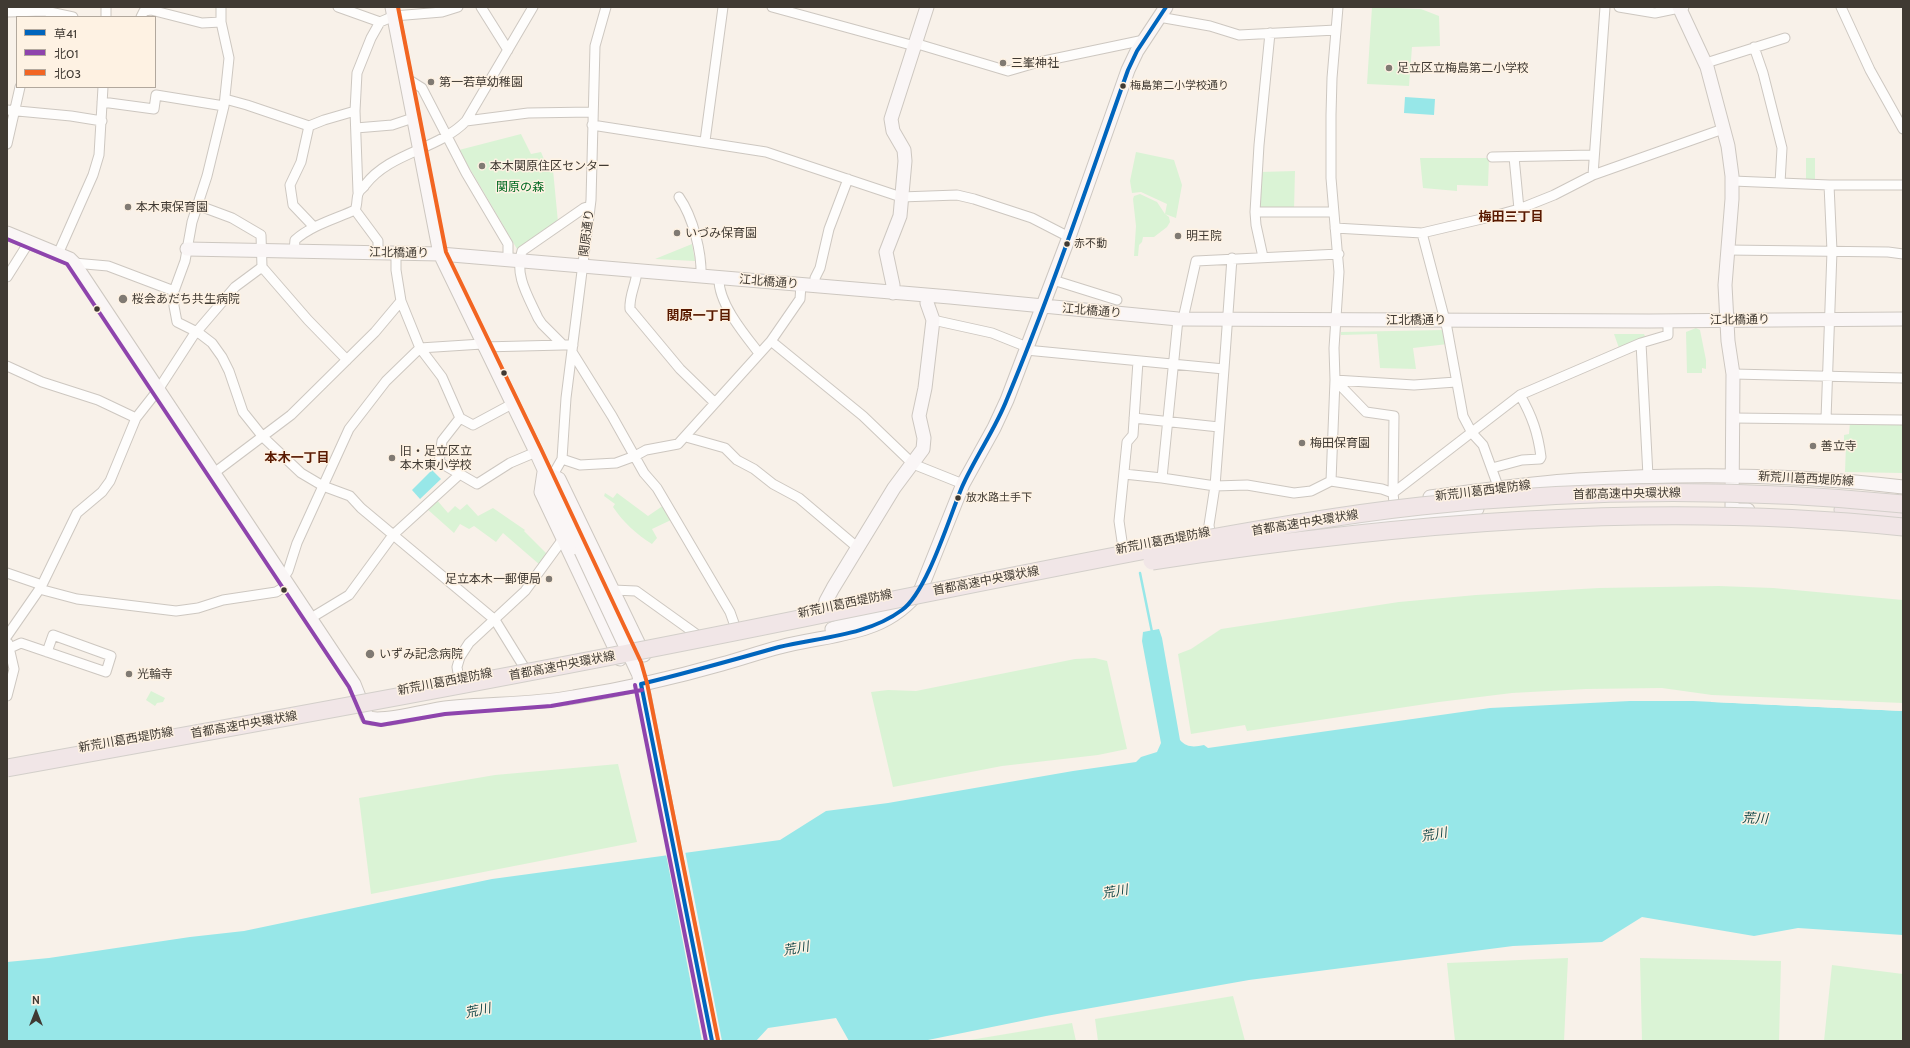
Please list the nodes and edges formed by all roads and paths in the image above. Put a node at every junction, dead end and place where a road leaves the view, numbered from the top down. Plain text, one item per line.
1 (221, 7) edge
2 (338, 7) edge
3 (458, 7) edge
4 (481, 7) edge
5 (533, 7) edge
6 (606, 7) edge
7 (723, 7) edge
8 (772, 7) edge
9 (927, 7) edge
10 (1338, 7) edge
11 (1605, 7) edge
12 (1618, 7) edge
13 (1681, 7) edge
14 (1841, 7) edge
15 (393, 11) edge
16 (7, 12) edge
17 (1163, 12) edge
18 (30, 14) edge
19 (68, 16) edge
20 (142, 16) edge
21 (221, 22) junction
22 (380, 22) junction
23 (1336, 30) junction
24 (1270, 33) junction
25 (1785, 38) dead end
26 (1144, 40) junction
27 (916, 45) junction
28 (1754, 47) junction
29 (508, 50) junction
30 (1706, 63) junction
31 (406, 78) junction
32 (20, 88) edge
33 (103, 88) edge
34 (102, 102) junction
35 (225, 103) junction
36 (11, 110) edge
37 (355, 111) junction
38 (592, 112) junction
39 (413, 118) junction
40 (102, 121) junction
41 (466, 121) junction
42 (592, 125) junction
43 (309, 126) junction
44 (356, 128) junction
45 (1723, 129) junction
46 (1903, 129) edge
47 (448, 136) junction
48 (705, 141) junction
49 (7, 144) edge
50 (419, 149) junction
51 (1594, 155) junction
52 (1492, 157) dead end
53 (1514, 157) junction
54 (1593, 175) junction
55 (848, 179) junction
56 (1733, 180) junction
57 (1780, 182) junction
58 (1829, 185) junction
59 (1903, 186) edge
60 (358, 192) junction
61 (679, 197) dead end
62 (901, 197) junction
63 (197, 205) junction
64 (590, 206) junction
65 (1519, 209) junction
66 (355, 210) junction
67 (1255, 212) junction
68 (1334, 212) junction
69 (314, 227) junction
70 (1335, 228) junction
71 (7, 232) edge
72 (1422, 233) junction
73 (1069, 237) junction
74 (29, 242) junction
75 (188, 249) junction
76 (263, 250) junction
77 (1727, 250) junction
78 (294, 251) junction
79 (1832, 251) junction
80 (378, 252) junction
81 (396, 252) junction
82 (58, 254) junction
83 (440, 254) junction
84 (1338, 254) junction
85 (1903, 254) edge
86 (1262, 257) junction
87 (1232, 258) junction
88 (514, 259) junction
89 (74, 263) junction
90 (583, 265) junction
91 (262, 267) junction
92 (637, 271) junction
93 (701, 276) junction
94 (7, 277) edge
95 (719, 278) junction
96 (1053, 280) junction
97 (801, 285) junction
98 (815, 286) junction
99 (174, 291) junction
100 (893, 293) junction
101 (928, 296) junction
102 (1117, 300) dead end
103 (401, 301) junction
104 (1043, 307) junction
105 (1181, 319) junction
106 (1830, 319) junction
107 (1903, 319) edge
108 (933, 320) junction
109 (1228, 320) junction
110 (1445, 320) junction
111 (1727, 320) junction
112 (1336, 321) junction
113 (1668, 321) junction
114 (196, 332) junction
115 (771, 341) junction
116 (1641, 343) junction
117 (563, 345) junction
118 (483, 346) junction
119 (420, 348) junction
120 (572, 348) junction
121 (1027, 348) junction
122 (759, 353) junction
123 (346, 360) junction
124 (1138, 361) junction
125 (1173, 364) junction
126 (7, 366) edge
127 (1224, 369) junction
128 (1733, 374) junction
129 (1826, 376) junction
130 (1903, 378) edge
131 (1334, 380) junction
132 (1456, 382) junction
133 (158, 390) junction
134 (1520, 395) junction
135 (715, 403) junction
136 (512, 404) junction
137 (136, 418) junction
138 (460, 418) junction
139 (1134, 418) junction
140 (1733, 418) junction
141 (1826, 419) junction
142 (1903, 420) edge
143 (1168, 423) junction
144 (1219, 427) junction
145 (1472, 432) junction
146 (686, 437) junction
147 (263, 438) junction
148 (536, 452) junction
149 (635, 456) junction
150 (562, 459) junction
151 (913, 464) junction
152 (1492, 468) junction
153 (214, 473) junction
154 (460, 474) junction
155 (1124, 474) junction
156 (1648, 476) junction
157 (1733, 476) junction
158 (548, 477) junction
159 (1162, 478) junction
160 (1331, 481) junction
161 (963, 484) junction
162 (323, 486) junction
163 (1215, 486) junction
164 (1500, 489) junction
165 (1393, 497) junction
166 (1732, 499) junction
167 (1903, 499) edge
168 (1903, 515) edge
169 (1396, 518) junction
170 (1903, 520) edge
171 (1903, 526) edge
172 (1210, 532) junction
173 (1370, 532) junction
174 (393, 535) junction
175 (563, 540) junction
176 (858, 548) junction
177 (1123, 548) junction
178 (7, 573) edge
179 (286, 581) junction
180 (41, 587) junction
181 (921, 588) junction
182 (613, 590) junction
183 (911, 601) junction
184 (824, 609) junction
185 (310, 618) junction
186 (495, 620) junction
187 (735, 626) junction
188 (696, 634) junction
189 (7, 636) edge
190 (8, 643) edge
191 (642, 650) junction
192 (47, 652) junction
193 (618, 654) junction
194 (524, 666) junction
195 (640, 678) junction
196 (459, 679) junction
197 (7, 696) edge
198 (362, 704) junction
199 (7, 761) edge
200 (7, 768) edge
201 (7, 773) edge
202 (7, 780) edge
203 (712, 1041) edge

1 - 21 street
2 - 22 street
3 - 15 street
4 - 29 street
5 - 29 street
6 - 38 street, 関原通り
7 - 48 street
8 - 27 street
9 - 27 main road
10 - 23 street
11 - 51 street
12 - 13 street
13 - 30 main road
14 - 46 street
15 - 22 street
15 - 31 main road
16 - 18 street
17 - 24 street
17 - 26 main road
18 - 19 street
20 - 21 street
21 - 35 street
22 - 37 street
23 - 24 street
23 - 68 street
24 - 67 street
25 - 28 street
26 - 27 street
26 - 73 main road
27 - 62 main road
28 - 30 street
28 - 57 street
29 - 41 street
30 - 45 main road
31 - 39 main road
31 - 47 street
32 - 36 street
33 - 34 street
34 - 35 street
34 - 40 street
35 - 43 street
35 - 63 street
36 - 40 street
36 - 49 street
37 - 43 street
37 - 44 street
38 - 41 street
38 - 42 street, 関原通り
39 - 44 street
39 - 50 main road
40 - 82 street
41 - 47 street
42 - 48 street
42 - 64 street, 関原通り
43 - 69 street
44 - 60 street
45 - 54 street
45 - 56 main road
47 - 50 street
47 - 88 street
48 - 55 street
50 - 60 street
50 - 83 main road
51 - 53 street
51 - 54 street
52 - 53 street
53 - 65 street
54 - 65 street
55 - 62 street
55 - 98 street
56 - 57 street
56 - 77 main road
57 - 58 street
58 - 59 street
58 - 79 street
60 - 66 street
61 - 93 street
62 - 73 street
62 - 100 main road
63 - 75 street
63 - 76 street
64 - 88 street
64 - 90 street, 関原通り
65 - 72 street
66 - 69 street
66 - 80 street
67 - 68 street
67 - 86 street
68 - 70 street
69 - 78 street
70 - 72 street
70 - 84 street
71 - 74 main road
72 - 110 street
73 - 96 main road
74 - 82 main road
74 - 94 street
75 - 76 main road, 江北橋通り
75 - 99 street
76 - 78 main road, 江北橋通り
76 - 91 street
77 - 79 street
77 - 111 main road
78 - 80 main road, 江北橋通り
79 - 85 street
79 - 106 street
80 - 81 main road, 江北橋通り
81 - 83 main road, 江北橋通り
81 - 103 street
82 - 89 main road
83 - 88 main road, 江北橋通り
83 - 118 main road
84 - 86 street
84 - 112 street
86 - 87 street
87 - 105 street
87 - 109 street
88 - 90 main road, 江北橋通り
88 - 117 street
89 - 99 street
89 - 133 main road
90 - 92 main road, 江北橋通り
90 - 120 street, 関原通り
91 - 114 street
91 - 123 street
92 - 93 main road, 江北橋通り
92 - 135 street
93 - 95 main road, 江北橋通り
95 - 97 main road, 江北橋通り
95 - 122 street
96 - 102 street
96 - 104 main road
97 - 98 main road, 江北橋通り
97 - 115 street
98 - 100 main road, 江北橋通り
99 - 114 street
100 - 101 main road, 江北橋通り
101 - 104 main road, 江北橋通り
101 - 108 main road
103 - 119 street
103 - 123 street
104 - 105 main road, 江北橋通り
104 - 121 main road
105 - 109 main road, 江北橋通り
105 - 125 street
106 - 107 main road, 江北橋通り
106 - 111 main road, 江北橋通り
106 - 129 street
108 - 121 street
108 - 151 main road
109 - 112 main road, 江北橋通り
109 - 127 street
110 - 112 main road, 江北橋通り
110 - 113 main road, 江北橋通り
110 - 132 street
111 - 113 main road, 江北橋通り
111 - 128 main road
112 - 131 street
113 - 116 street
114 - 133 street
114 - 147 street
115 - 122 street
115 - 151 street
116 - 134 street
116 - 156 street
117 - 118 street
117 - 120 street
118 - 119 street
118 - 136 main road
119 - 138 street
119 - 162 street
120 - 149 street
120 - 150 street, 関原通り
121 - 124 street
121 - 161 main road
122 - 135 street
123 - 147 street
124 - 125 street
124 - 139 street
125 - 127 street
125 - 143 street
126 - 137 street
127 - 144 street
128 - 129 street
128 - 140 main road
129 - 130 street
129 - 141 street
131 - 132 street
131 - 160 street
131 - 165 street
132 - 145 street
133 - 137 street
133 - 153 main road
134 - 145 street
134 - 152 street
135 - 146 street
136 - 138 street
136 - 148 main road
137 - 180 street
138 - 154 street
139 - 143 street
139 - 155 street
140 - 141 street
140 - 157 main road
141 - 142 street
143 - 144 street
143 - 159 street
144 - 163 street
145 - 152 street
145 - 165 street
146 - 149 street
146 - 176 street
147 - 153 street
147 - 162 street
148 - 154 street
148 - 158 main road
149 - 150 street
149 - 187 street
150 - 158 street
151 - 161 street
151 - 176 main road
152 - 164 street
153 - 179 main road
154 - 174 street
155 - 159 street
155 - 177 street
156 - 157 main road, 新荒川葛西堤防線
156 - 164 main road, 新荒川葛西堤防線
157 - 166 main road
157 - 167 main road, 新荒川葛西堤防線
158 - 175 main road
158 - 182 main road
158 - 195 main road, bridge
159 - 163 street
160 - 163 street
160 - 165 street
161 - 181 main road
162 - 174 street
162 - 179 street
163 - 172 street
164 - 165 main road, 新荒川葛西堤防線
165 - 169 street
165 - 172 main road, 新荒川葛西堤防線
166 - 167 main road, 新荒川葛西堤防線
166 - 169 main road, 新荒川葛西堤防線
166 - 170 main road
167 - 200 highway, 首都高速中央環状線, bridge
168 - 173 highway, bridge
169 - 183 main road, 新荒川葛西堤防線
171 - 173 highway, 首都高速中央環状線, bridge
172 - 177 main road, 新荒川葛西堤防線
173 - 202 highway, 首都高速中央環状線, bridge
174 - 185 street
174 - 186 street
175 - 186 street
175 - 193 main road
176 - 184 main road
177 - 181 main road, 新荒川葛西堤防線
178 - 180 street
179 - 180 street
179 - 185 main road
180 - 189 street
181 - 183 main road
181 - 184 main road, 新荒川葛西堤防線
182 - 188 street
182 - 191 main road
183 - 191 main road, 新荒川葛西堤防線
183 - 195 main road
184 - 187 main road, 新荒川葛西堤防線
185 - 198 main road
186 - 194 street
186 - 196 street
187 - 188 main road, 新荒川葛西堤防線
188 - 191 main road, 新荒川葛西堤防線
190 - 192 street
190 - 197 street
191 - 193 main road, 新荒川葛西堤防線
192 - 192 street
193 - 194 main road, 新荒川葛西堤防線
193 - 198 main road, 新荒川葛西堤防線
194 - 196 main road, 新荒川葛西堤防線
195 - 198 main road
195 - 203 main road
196 - 198 main road, 新荒川葛西堤防線
198 - 199 main road, 新荒川葛西堤防線
198 - 201 main road, 新荒川葛西堤防線

